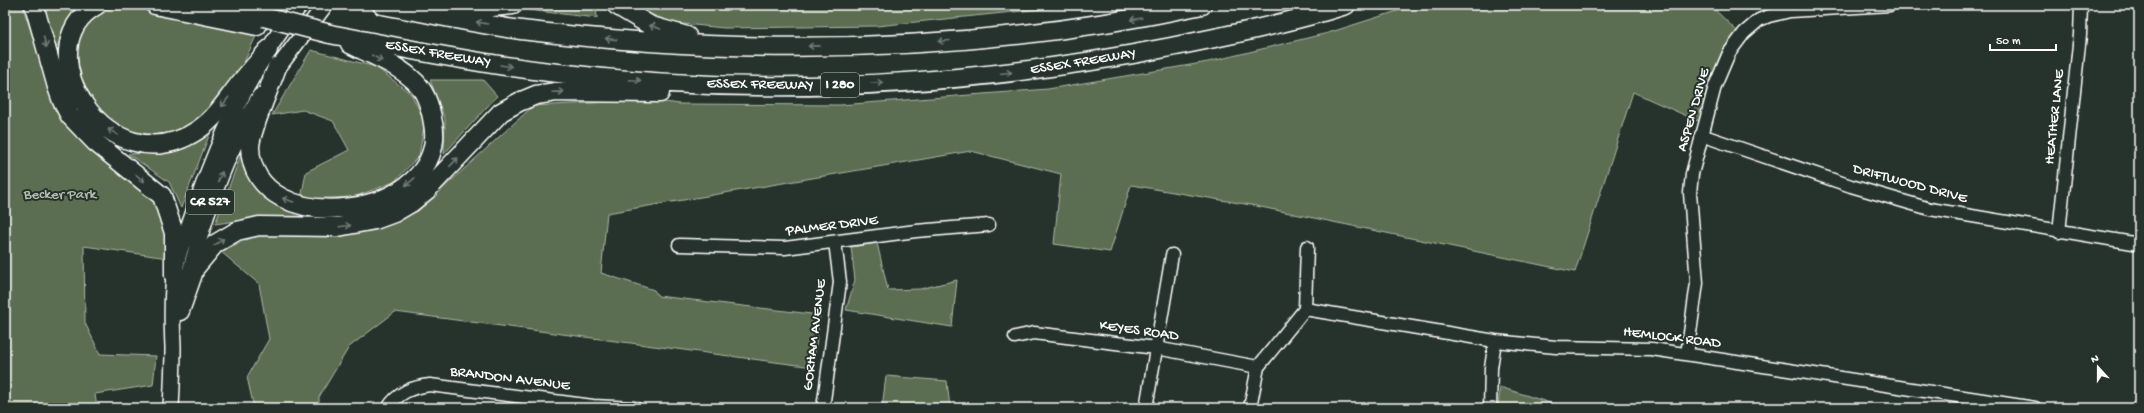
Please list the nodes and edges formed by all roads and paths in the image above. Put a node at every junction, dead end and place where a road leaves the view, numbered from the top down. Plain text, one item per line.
1 (34, 5) edge
2 (97, 5) edge
3 (155, 5) edge
4 (221, 5) edge
5 (300, 5) edge
6 (325, 5) edge
7 (383, 5) edge
8 (513, 5) edge
9 (616, 5) edge
10 (1202, 5) edge
11 (1346, 5) edge
12 (1890, 5) edge
13 (2081, 5) edge
14 (260, 21) junction
15 (330, 34) junction
16 (790, 46) junction
17 (268, 50) junction
18 (277, 67) junction
19 (823, 86) junction
20 (1701, 135) junction
21 (989, 226) dead end
22 (2058, 232) junction
23 (835, 242) junction
24 (2139, 244) edge
25 (679, 245) dead end
26 (1307, 247) dead end
27 (1172, 255) dead end
28 (174, 276) junction
29 (1305, 309) junction
30 (180, 311) junction
31 (1015, 337) dead end
32 (1495, 341) junction
33 (1156, 348) junction
34 (173, 349) junction
35 (1687, 354) junction
36 (1258, 367) junction
37 (515, 402) edge
38 (171, 408) edge
39 (388, 408) edge
40 (635, 408) edge
41 (823, 408) edge
42 (1146, 408) edge
43 (1250, 408) edge
44 (1490, 408) edge
45 (2035, 408) edge

1 -> 28 highway
17 -> 2 highway
3 - 14 highway
4 - 14 highway, ESSEX FREEWAY / I 280
5 - 17 main road, CR 527
6 - 18 main road, CR 527
7 - 8 highway
16 -> 7 highway
16 -> 9 highway
10 -> 16 highway
19 -> 11 highway, ESSEX FREEWAY / I 280
12 - 20 street, ASPEN DRIVE
13 - 22 street, HEATHER LANE
14 - 15 highway, ESSEX FREEWAY / I 280, bridge
15 -> 18 highway
15 -> 19 highway, ESSEX FREEWAY / I 280
17 - 28 main road, CR 527
30 -> 18 main road, CR 527
30 -> 19 highway
20 - 22 street, DRIFTWOOD DRIVE
20 - 35 street, ASPEN DRIVE
21 - 23 street, PALMER DRIVE
22 - 24 street, DRIFTWOOD DRIVE
23 - 25 street, PALMER DRIVE
23 - 41 street, GORHAM AVENUE
26 - 29 street
27 - 33 street
28 - 34 main road, CR 527
29 - 32 street, HEMLOCK ROAD
29 - 36 street
30 - 34 main road, CR 527
31 - 33 street, KEYES ROAD
32 - 35 street, HEMLOCK ROAD
32 - 44 street
33 - 36 street, KEYES ROAD
33 - 42 street
34 - 38 main road, CR 527
35 - 45 street, HEMLOCK ROAD
36 - 43 street
37 - 39 street, BRANDON AVENUE
37 - 40 street, BRANDON AVENUE

